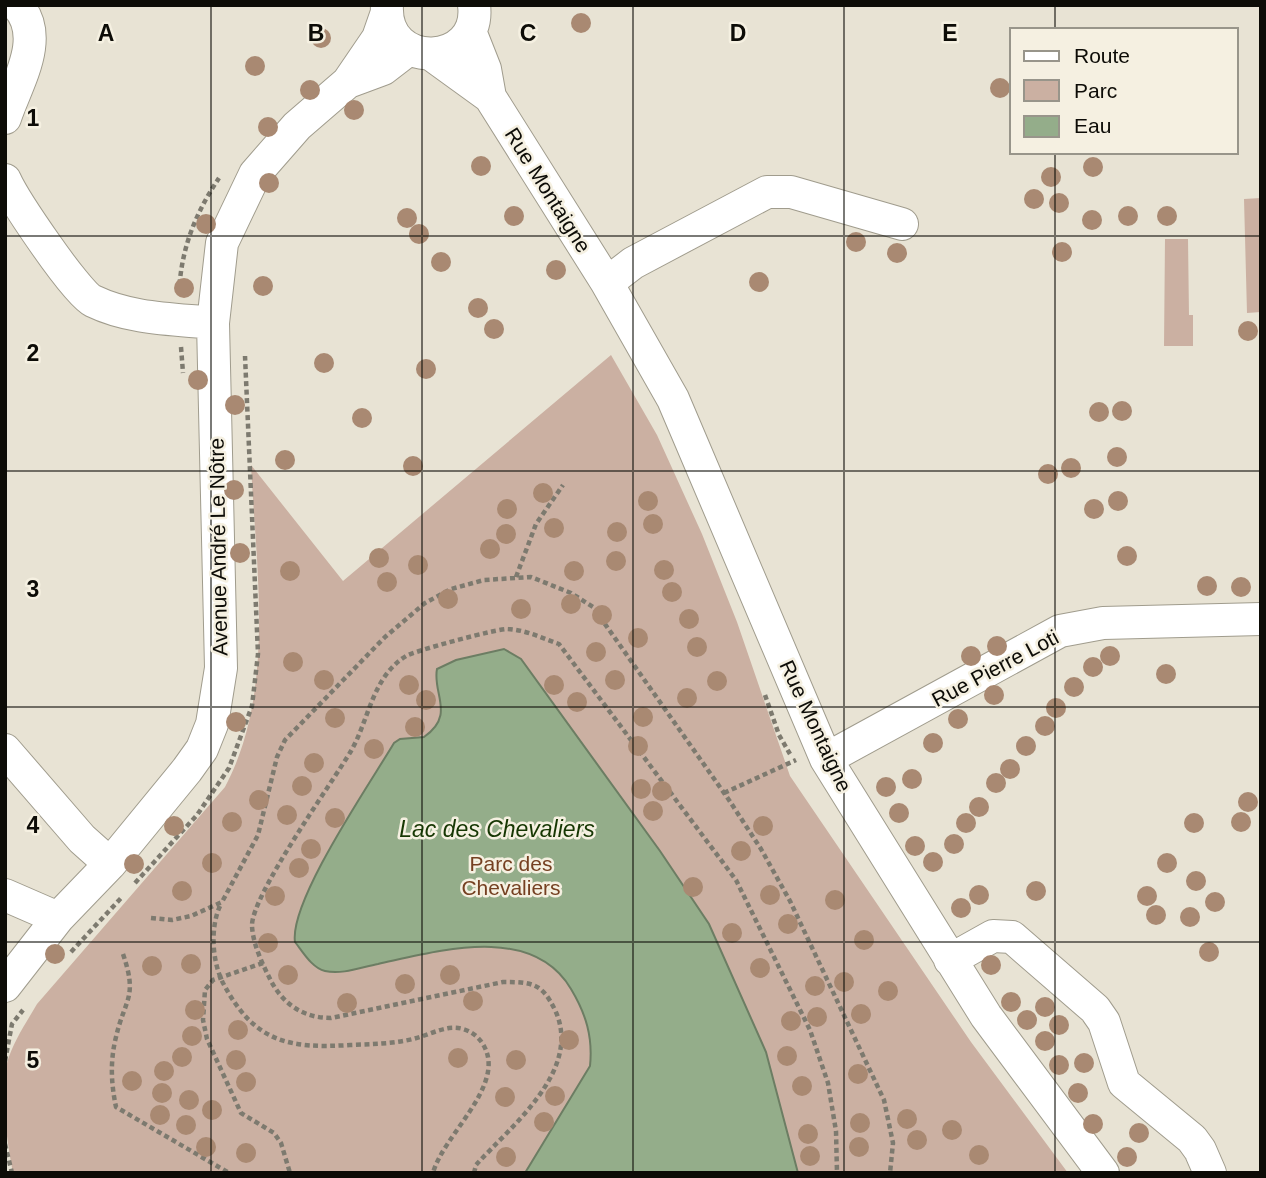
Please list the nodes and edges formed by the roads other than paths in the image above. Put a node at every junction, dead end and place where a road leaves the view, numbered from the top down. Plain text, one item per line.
1 (17, 5) edge
2 (386, 10) edge
3 (475, 13) edge
4 (421, 52) junction
5 (348, 82) junction
6 (490, 97) junction
7 (5, 118) edge
8 (5, 180) edge
9 (902, 224) dead end
10 (607, 283) junction
11 (213, 323) junction
12 (1261, 619) edge
13 (5, 750) edge
14 (824, 754) junction
15 (110, 864) junction
16 (5, 895) edge
17 (58, 918) junction
18 (950, 960) junction
19 (5, 986) edge
20 (1103, 1173) edge
21 (1210, 1173) edge

1 - 7 street
2 - 4 street, Rue Montaigne
2 - 5 street, Avenue André Le Nôtre
3 - 4 street, Avenue André Le Nôtre
3 - 6 street, Rue Montaigne
4 - 5 street, Avenue André Le Nôtre
4 - 6 street, Rue Montaigne
5 - 11 street, Avenue André Le Nôtre
6 - 10 street, Rue Montaigne
8 - 11 street
9 - 10 street
10 - 14 street, Rue Montaigne
11 - 15 street, Avenue André Le Nôtre
12 - 14 street, Rue Pierre Loti
13 - 15 street
14 - 18 street, Rue Montaigne
15 - 17 street, Avenue André Le Nôtre
16 - 17 street
17 - 19 street, Avenue André Le Nôtre
18 - 20 street, Rue Montaigne
18 - 21 street

